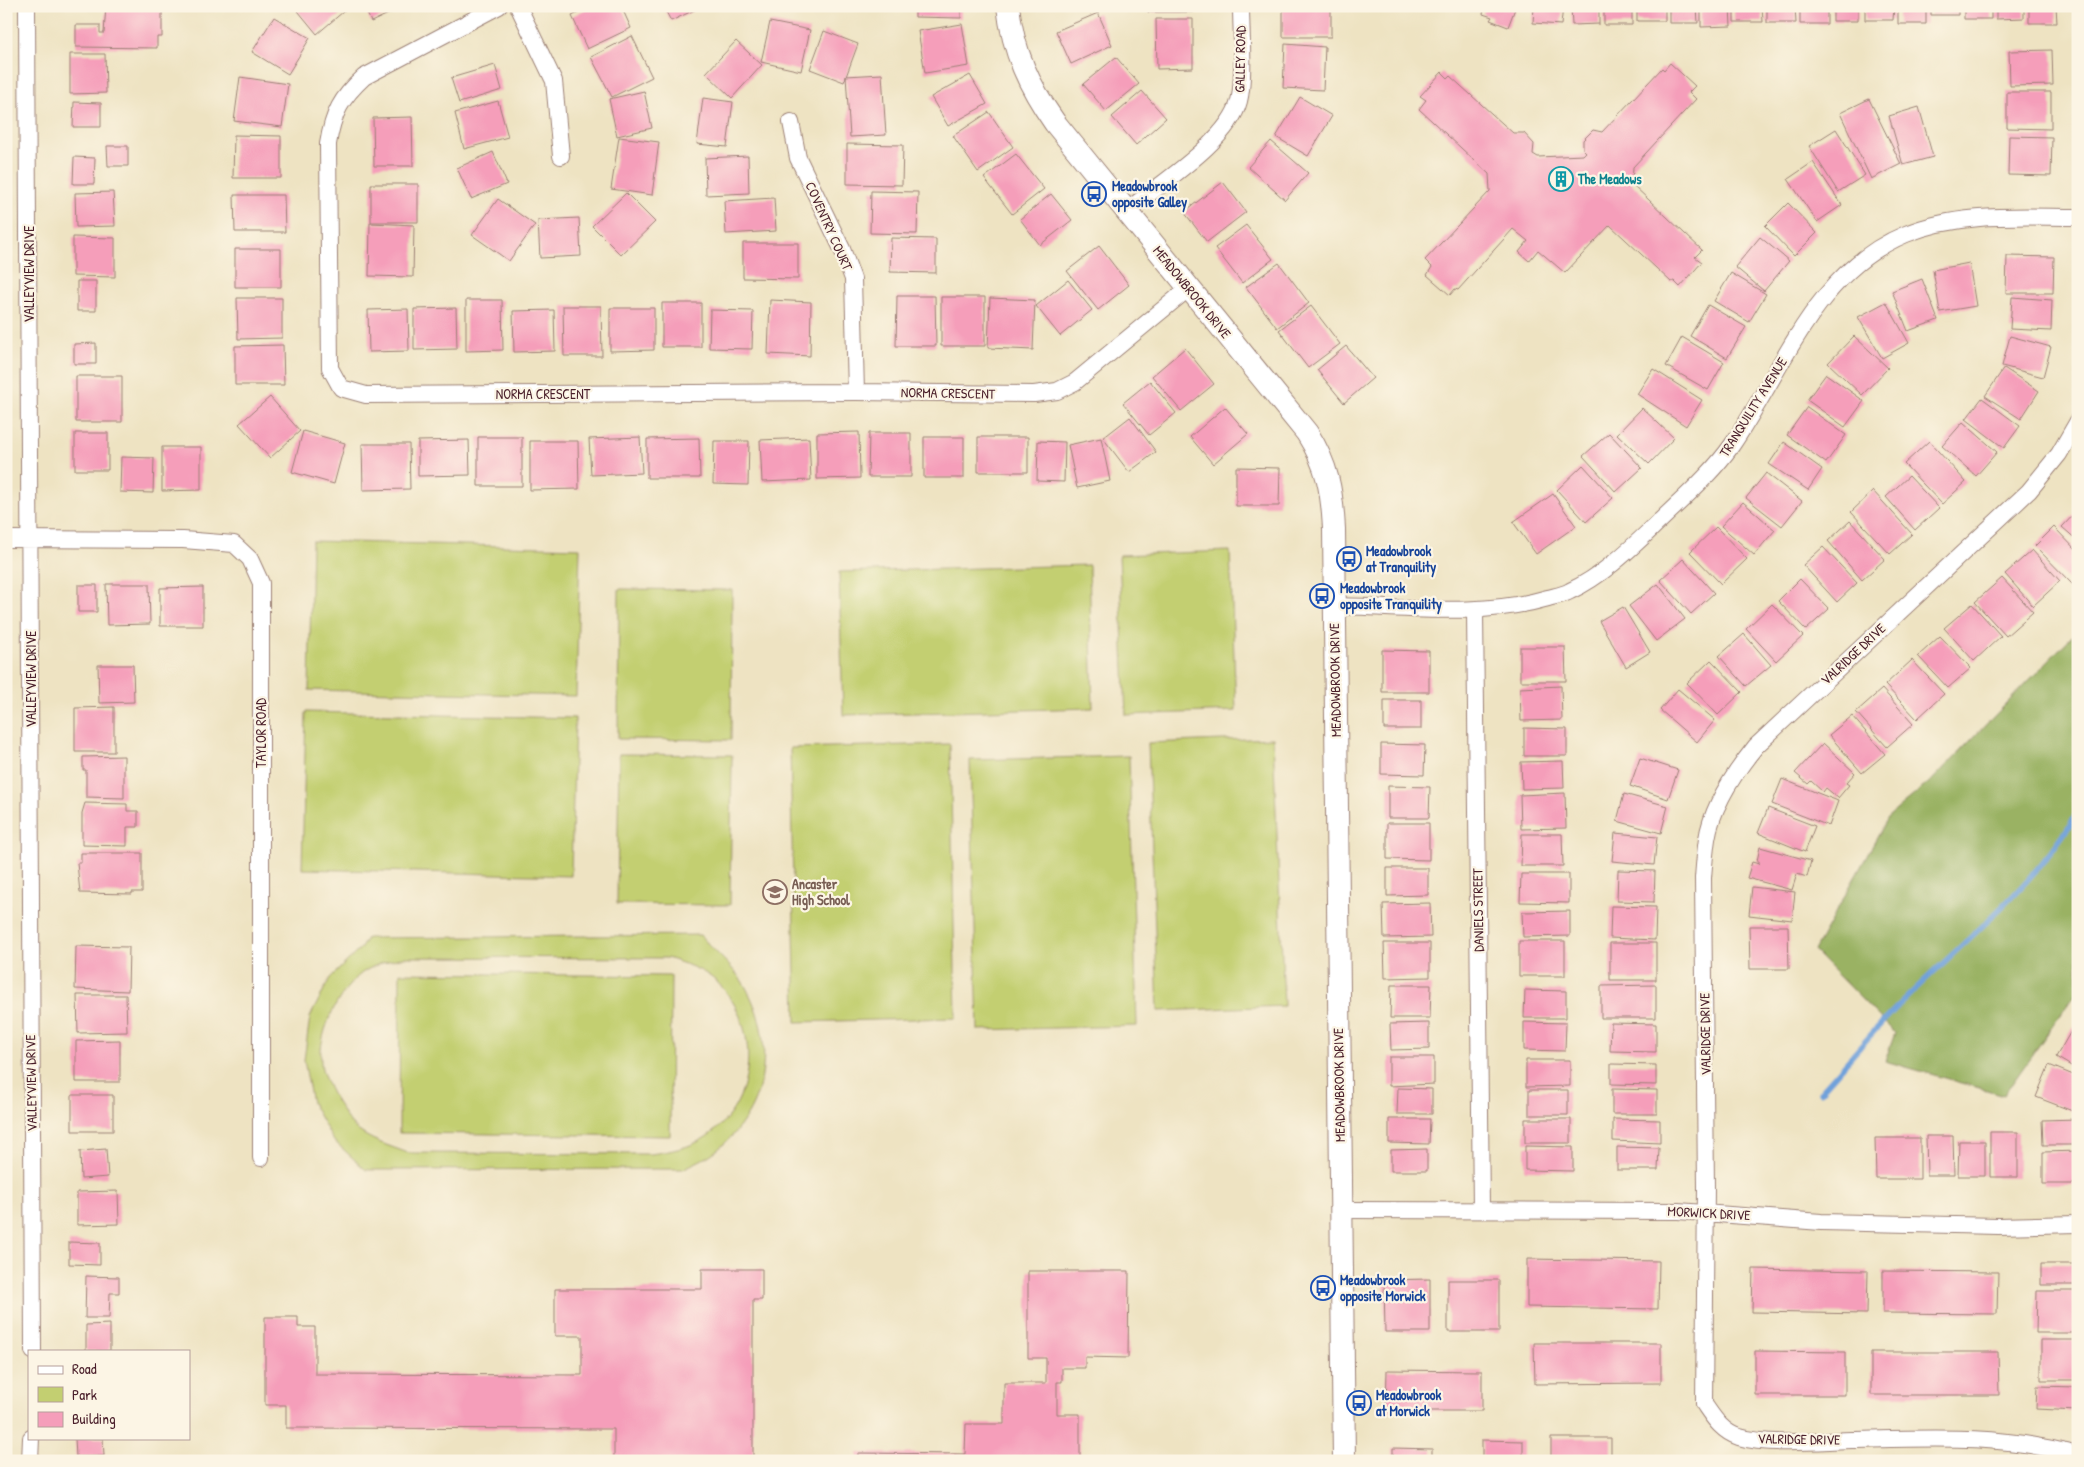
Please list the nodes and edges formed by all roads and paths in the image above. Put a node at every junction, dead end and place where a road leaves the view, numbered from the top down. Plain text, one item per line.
1 (28, 6) edge
2 (500, 6) edge
3 (518, 6) edge
4 (1008, 6) edge
5 (1241, 6) edge
6 (792, 122) dead end
7 (561, 156) dead end
8 (1127, 211) junction
9 (2078, 217) edge
10 (1189, 288) junction
11 (856, 392) junction
12 (2078, 421) edge
13 (6, 539) edge
14 (31, 539) junction
15 (1334, 606) junction
16 (1475, 610) junction
17 (260, 1158) dead end
18 (1340, 1210) junction
19 (1480, 1210) junction
20 (1706, 1212) junction
21 (2078, 1224) edge
22 (33, 1350) edge
23 (31, 1440) edge
24 (2078, 1455) edge
25 (30, 1461) edge
26 (1344, 1461) edge

1 - 14 street, VALLEYVIEW DRIVE
2 - 11 street, NORMA CRESCENT
3 - 7 street
4 - 8 street, MEADOWBROOK DRIVE
5 - 8 street, GALLEY ROAD
6 - 11 street, COVENTRY COURT
8 - 10 street, MEADOWBROOK DRIVE
9 - 16 street, TRANQUILITY AVENUE
10 - 11 street, NORMA CRESCENT
10 - 15 street, MEADOWBROOK DRIVE
12 - 20 street, VALRIDGE DRIVE
13 - 14 street, TAYLOR ROAD
14 - 17 street, TAYLOR ROAD
14 - 22 street, VALLEYVIEW DRIVE
15 - 16 street, TRANQUILITY AVENUE
15 - 18 street, MEADOWBROOK DRIVE
16 - 19 street, DANIELS STREET
18 - 19 street, MORWICK DRIVE
18 - 26 street, MEADOWBROOK DRIVE
19 - 20 street, MORWICK DRIVE
20 - 21 street, MORWICK DRIVE
20 - 24 street, VALRIDGE DRIVE
23 - 25 street

